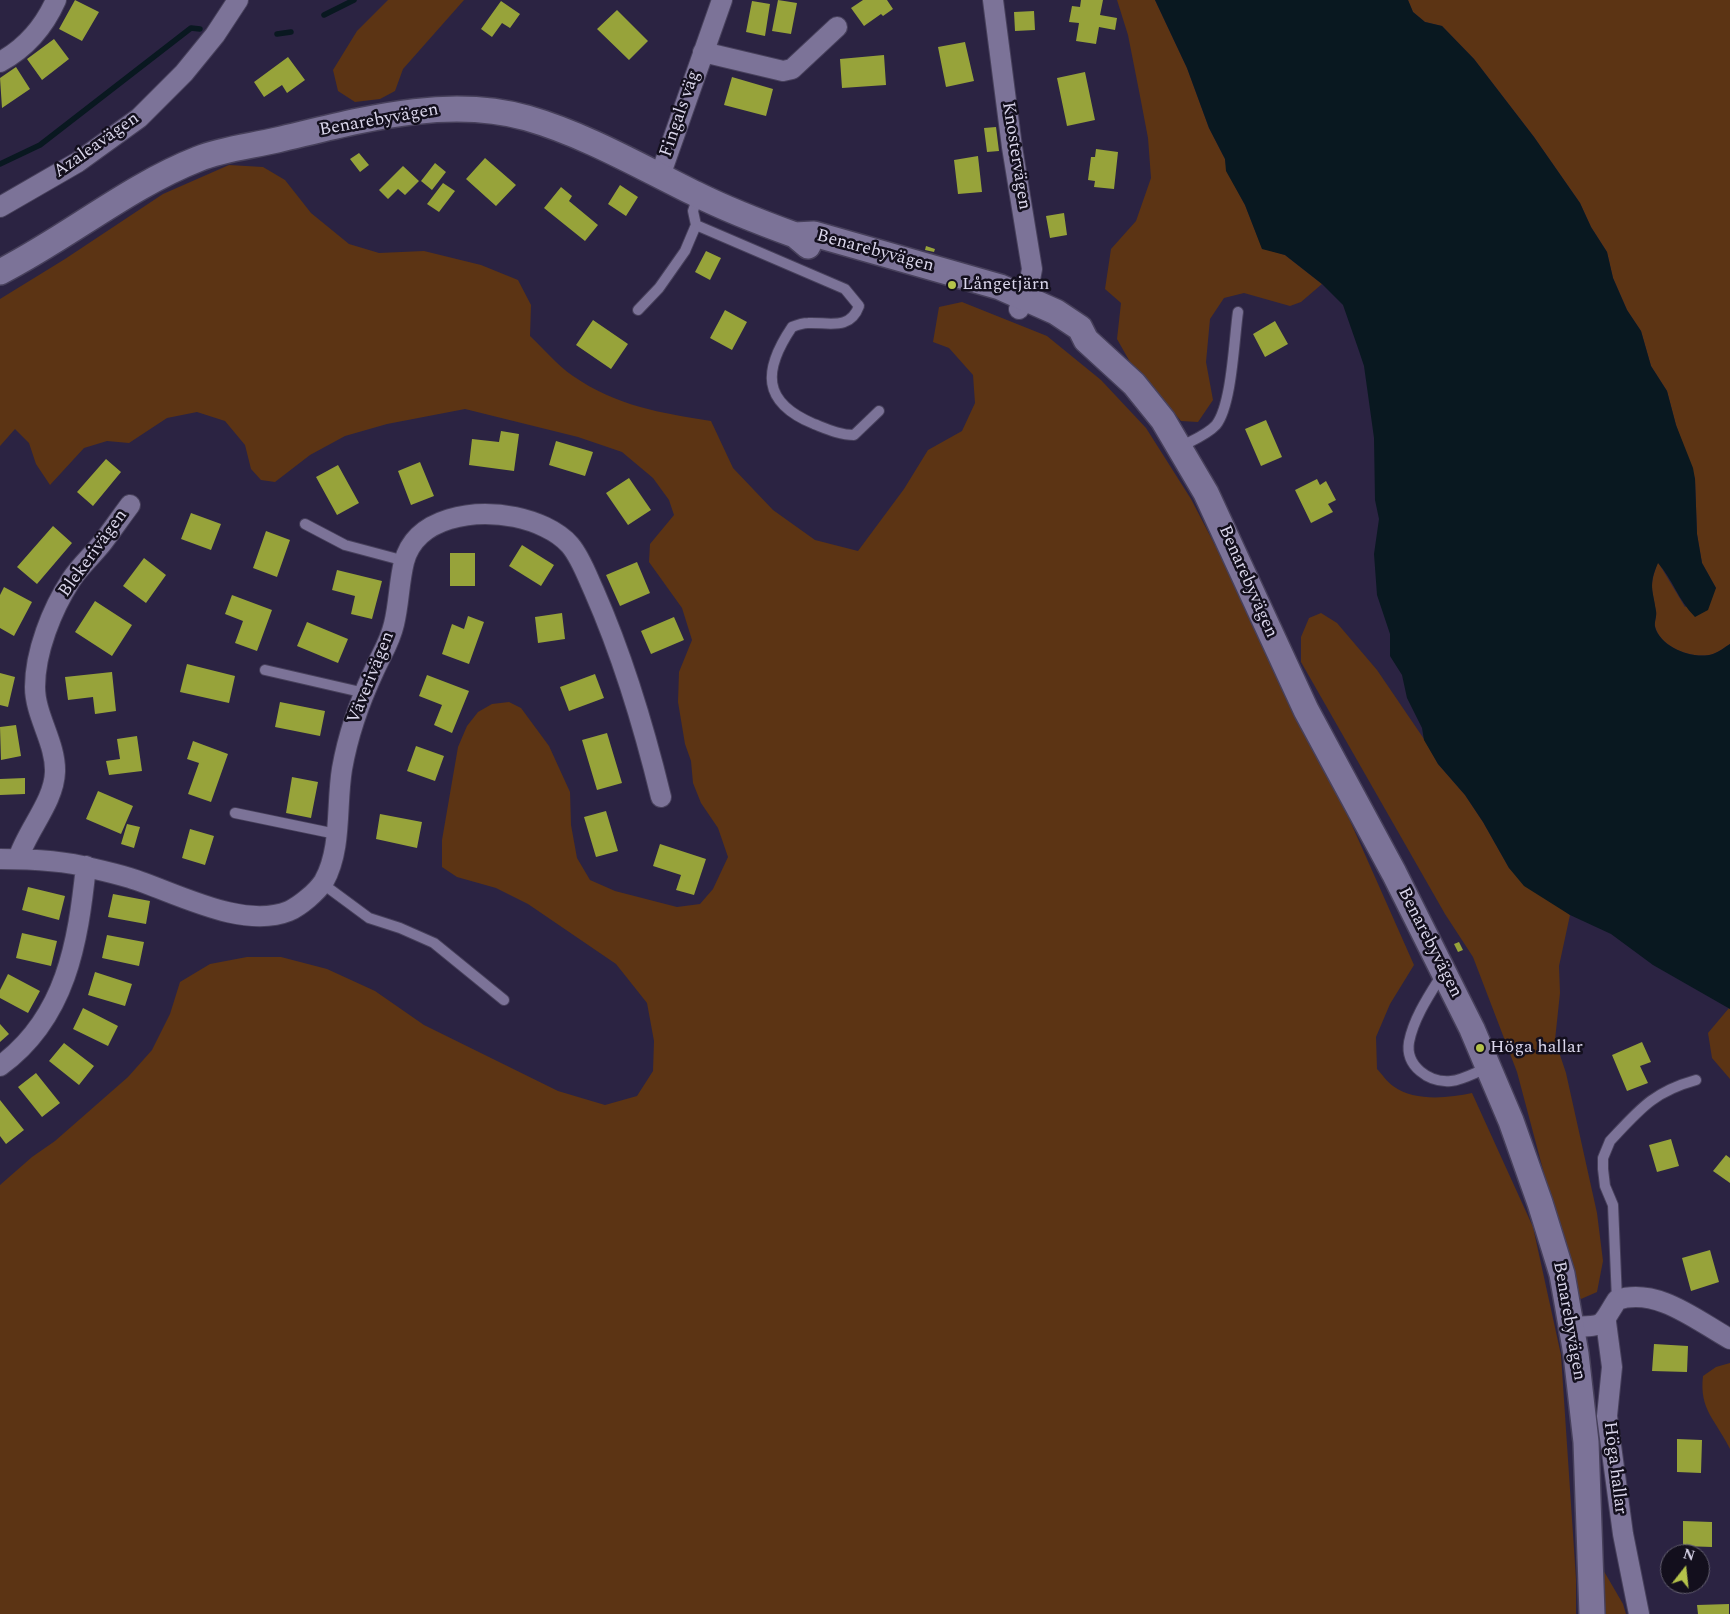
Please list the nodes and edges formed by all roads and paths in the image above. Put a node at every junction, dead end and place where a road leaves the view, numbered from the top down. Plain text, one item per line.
1 (56, 0) edge
2 (238, 0) edge
3 (722, 0) edge
4 (993, 0) edge
5 (838, 27) dead end
6 (703, 52) junction
7 (0, 62) edge
8 (660, 176) junction
9 (698, 196) junction
10 (0, 208) edge
11 (696, 225) junction
12 (0, 272) edge
13 (1022, 303) junction
14 (638, 310) dead end
15 (1238, 312) dead end
16 (879, 410) dead end
17 (1180, 447) junction
18 (130, 505) dead end
19 (305, 524) dead end
20 (404, 561) junction
21 (265, 670) dead end
22 (365, 693) junction
23 (661, 797) dead end
24 (236, 813) dead end
25 (336, 834) junction
26 (9, 859) edge
27 (86, 866) junction
28 (322, 884) junction
29 (1444, 972) junction
30 (504, 1000) dead end
31 (0, 1066) edge
32 (1489, 1067) junction
33 (1696, 1080) dead end
34 (1617, 1300) junction
35 (1606, 1322) junction
36 (1572, 1327) junction
37 (1730, 1339) edge
38 (1592, 1614) edge
39 (1639, 1614) edge

1 - 7 street
2 - 10 street, Azaleavägen
3 - 6 street, Fingals väg
4 - 13 street, Knostervägen
5 - 6 street, Fingals väg
6 - 8 street, Fingals väg
8 - 9 street, Benarebyvägen
8 - 12 street, Benarebyvägen
9 - 11 lane
9 - 13 street, Benarebyvägen
11 - 14 lane
11 - 16 lane
13 - 17 street, Benarebyvägen
15 - 17 lane
17 - 29 street, Benarebyvägen
18 - 26 street, Blekerivägen
19 - 20 lane
20 - 22 street, Väverivägen
20 - 23 street, Väverivägen
21 - 22 lane
22 - 25 street, Väverivägen
24 - 25 lane
25 - 28 street, Väverivägen
26 - 27 street, Väverivägen
27 - 28 street, Väverivägen
27 - 31 street
28 - 30 lane
29 - 32 street, Benarebyvägen
29 - 32 lane
32 - 36 street, Benarebyvägen
33 - 34 lane
34 - 35 street
34 - 37 street
35 - 36 street
35 - 39 street, Höga hallar
36 - 38 street, Benarebyvägen

